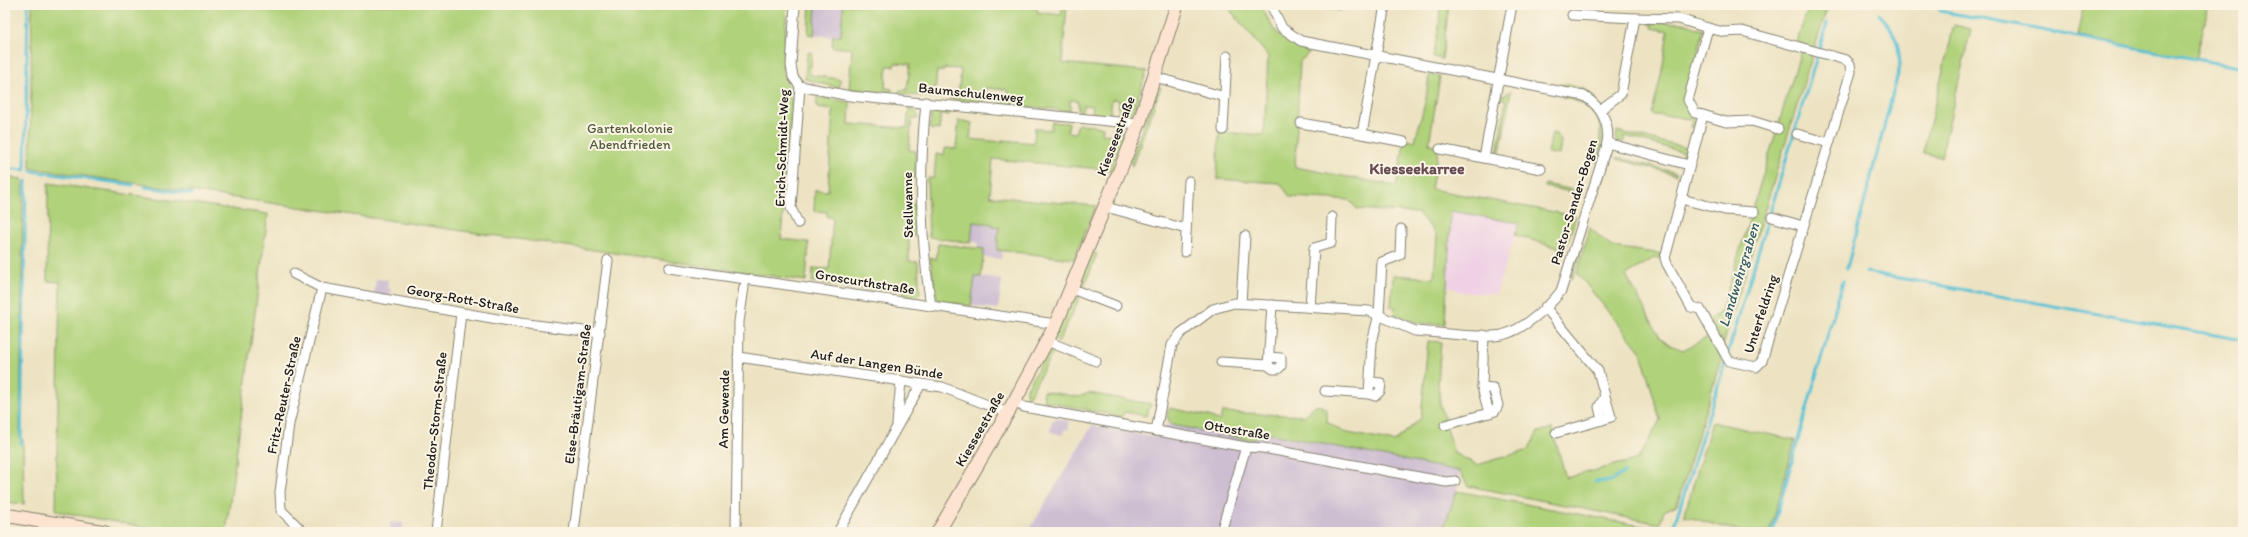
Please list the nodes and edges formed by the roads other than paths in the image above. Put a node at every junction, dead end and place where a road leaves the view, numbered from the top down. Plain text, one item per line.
1 (795, 5) edge
2 (1177, 5) edge
3 (1271, 5) edge
4 (1385, 5) edge
5 (1512, 5) edge
6 (1572, 15) dead end
7 (1635, 18) junction
8 (1708, 28) junction
9 (1227, 56) dead end
10 (1376, 56) junction
11 (1155, 77) junction
12 (1499, 79) junction
13 (800, 86) junction
14 (1225, 97) junction
15 (926, 102) junction
16 (1600, 110) junction
17 (1703, 115) junction
18 (1301, 123) dead end
19 (1139, 124) junction
20 (1778, 129) dead end
21 (1223, 130) dead end
22 (1362, 134) junction
23 (1797, 134) dead end
24 (1404, 142) dead end
25 (1608, 143) junction
26 (1829, 143) junction
27 (1440, 149) dead end
28 (1484, 158) junction
29 (1690, 165) junction
30 (1541, 169) dead end
31 (1189, 180) dead end
32 (1681, 199) junction
33 (1106, 207) junction
34 (1754, 212) dead end
35 (1332, 217) dead end
36 (1772, 217) dead end
37 (798, 223) dead end
38 (1803, 226) junction
39 (1186, 229) junction
40 (1401, 229) dead end
41 (1245, 236) dead end
42 (1185, 252) dead end
43 (608, 260) dead end
44 (669, 268) dead end
45 (294, 274) dead end
46 (744, 287) dead end
47 (322, 288) junction
48 (1072, 289) junction
49 (1241, 303) junction
50 (1272, 305) junction
51 (931, 306) junction
52 (1116, 306) dead end
53 (1310, 307) junction
54 (1545, 307) junction
55 (461, 313) junction
56 (1379, 314) junction
57 (1056, 324) junction
58 (600, 333) junction
59 (1484, 335) junction
60 (1047, 341) junction
61 (738, 357) junction
62 (1096, 361) dead end
63 (1221, 362) dead end
64 (902, 381) junction
65 (921, 384) junction
66 (1325, 391) dead end
67 (1011, 408) junction
68 (1445, 425) dead end
69 (896, 427) junction
70 (1156, 431) junction
71 (1556, 433) dead end
72 (1246, 447) junction
73 (1456, 482) dead end
74 (5, 515) edge
75 (105, 532) edge
76 (298, 532) edge
77 (436, 532) edge
78 (574, 532) edge
79 (736, 532) edge
80 (838, 532) edge
81 (938, 532) edge
82 (1221, 532) edge

1 - 13 street, Erich-Schmidt-Weg
2 - 11 street, Kiesseestraße
3 - 10 street, Pastor-Sander-Bogen
4 - 10 street
5 - 12 street
6 - 7 street, Unterfeldring
7 - 8 street, Unterfeldring
7 - 16 street
8 - 17 street
8 - 26 street, Unterfeldring
9 - 14 street
10 - 12 street, Pastor-Sander-Bogen
10 - 22 street
11 - 14 street
11 - 19 street, Kiesseestraße
12 - 16 street, Pastor-Sander-Bogen
12 - 28 street
13 - 15 street, Baumschulenweg
13 - 37 street, Erich-Schmidt-Weg
14 - 21 street
15 - 19 street, Baumschulenweg
15 - 51 street, Stellwanne
16 - 25 street, Pastor-Sander-Bogen
17 - 20 street
17 - 29 street, Unterfeldring
18 - 22 street
19 - 33 street, Kiesseestraße
22 - 24 street
23 - 26 street
25 - 29 street
25 - 54 street, Pastor-Sander-Bogen
26 - 38 street, Unterfeldring
27 - 28 street
28 - 30 street
29 - 32 street, Unterfeldring
31 - 39 street
32 - 34 street
32 - 38 street, Unterfeldring
33 - 39 street
33 - 48 street, Kiesseestraße
35 - 53 street
36 - 38 street
39 - 42 street
40 - 56 street
41 - 49 street
43 - 58 street, Else-Bräutigam-Straße
44 - 51 street, Groscurthstraße
45 - 47 street
46 - 61 street, Am Gewende
47 - 55 street, Georg-Rott-Straße
47 - 76 street, Fritz-Reuter-Straße
48 - 52 street
48 - 57 street, Kiesseestraße
49 - 50 street, Pastor-Sander-Bogen
49 - 70 street, Pastor-Sander-Bogen
50 - 53 street, Pastor-Sander-Bogen
50 - 63 street
51 - 57 street, Groscurthstraße
53 - 56 street, Pastor-Sander-Bogen
54 - 59 street, Pastor-Sander-Bogen
54 - 71 street
55 - 58 street, Georg-Rott-Straße
55 - 77 street, Theodor-Storm-Straße
56 - 59 street, Pastor-Sander-Bogen
56 - 66 street
57 - 60 street, Kiesseestraße
58 - 78 street, Else-Bräutigam-Straße
59 - 68 street
60 - 62 street
60 - 67 street, Kiesseestraße
61 - 64 street, Auf der Langen Bünde
61 - 79 street, Am Gewende
64 - 65 street, Auf der Langen Bünde
64 - 69 street
65 - 67 street, Auf der Langen Bünde
65 - 69 street
67 - 70 street, Ottostraße
67 - 81 street, Kiesseestraße
69 - 80 street
70 - 72 street, Ottostraße
72 - 73 street, Ottostraße
72 - 82 street
74 - 75 street

